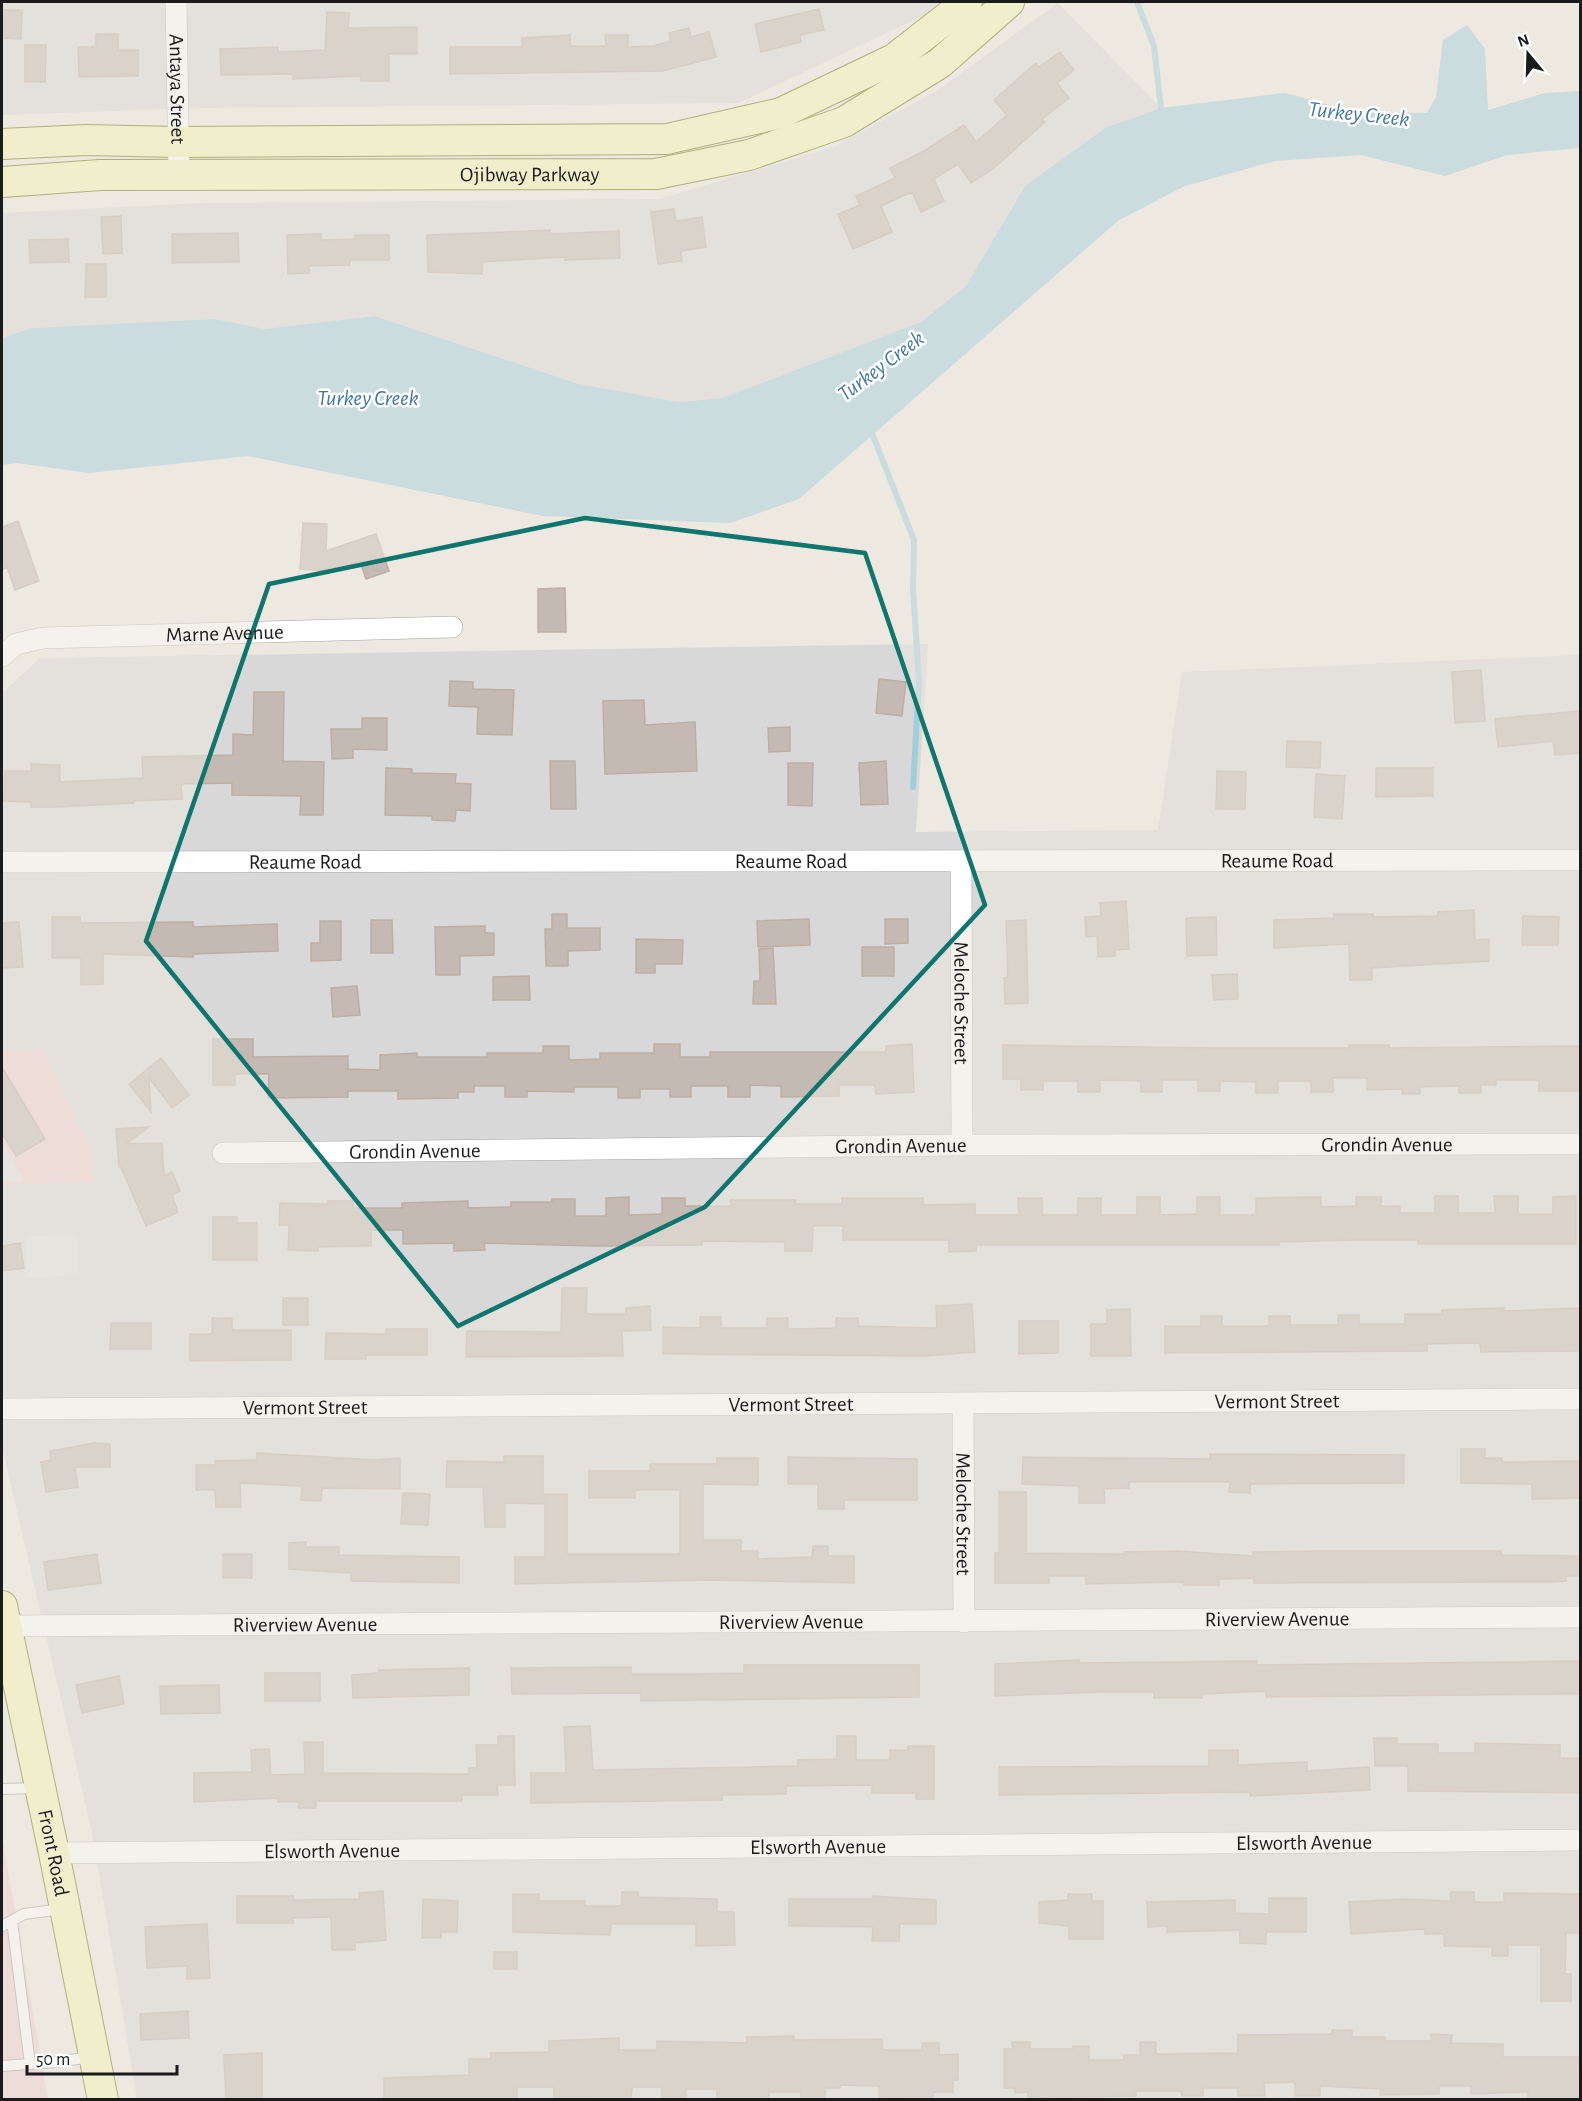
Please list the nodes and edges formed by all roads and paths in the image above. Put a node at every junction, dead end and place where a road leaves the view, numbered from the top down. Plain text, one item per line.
1 (176, 2) edge
2 (968, 2) edge
3 (1009, 2) edge
4 (177, 142) junction
5 (2, 144) edge
6 (179, 176) junction
7 (2, 182) edge
8 (452, 627) dead end
9 (2, 656) edge
10 (1581, 860) edge
11 (961, 861) junction
12 (2, 862) edge
13 (1581, 1144) edge
14 (962, 1145) junction
15 (223, 1153) dead end
16 (1581, 1399) edge
17 (963, 1404) junction
18 (2, 1409) edge
19 (1581, 1617) edge
20 (3, 1619) edge
21 (964, 1622) junction
22 (40, 1788) junction
23 (2, 1789) edge
24 (1581, 1840) edge
25 (54, 1853) junction
26 (65, 1908) junction
27 (7, 1923) edge
28 (94, 2056) junction
29 (30, 2064) junction
30 (2, 2066) edge
31 (103, 2100) edge

1 - 4 street, Antaya Street
2 - 4 main road, Ojibway Parkway
3 - 6 main road, Ojibway Parkway
4 - 5 main road, Ojibway Parkway
4 - 6 street, Antaya Street
6 - 7 main road, Ojibway Parkway
8 - 9 street, Marne Avenue
10 - 11 street, Reaume Road
11 - 12 street, Reaume Road
11 - 14 street, Meloche Street
13 - 14 street, Grondin Avenue
14 - 15 street, Grondin Avenue
16 - 17 street, Vermont Street
17 - 18 street, Vermont Street
17 - 21 street, Meloche Street
19 - 21 street, Riverview Avenue
20 - 21 street, Riverview Avenue
20 - 22 main road, Front Road
22 - 23 lane
22 - 25 main road, Front Road
24 - 25 street, Elsworth Avenue
25 - 26 main road, Front Road
26 - 27 lane
26 - 28 main road, Front Road
27 - 29 lane
28 - 29 lane
28 - 31 main road, Front Road
29 - 30 lane

